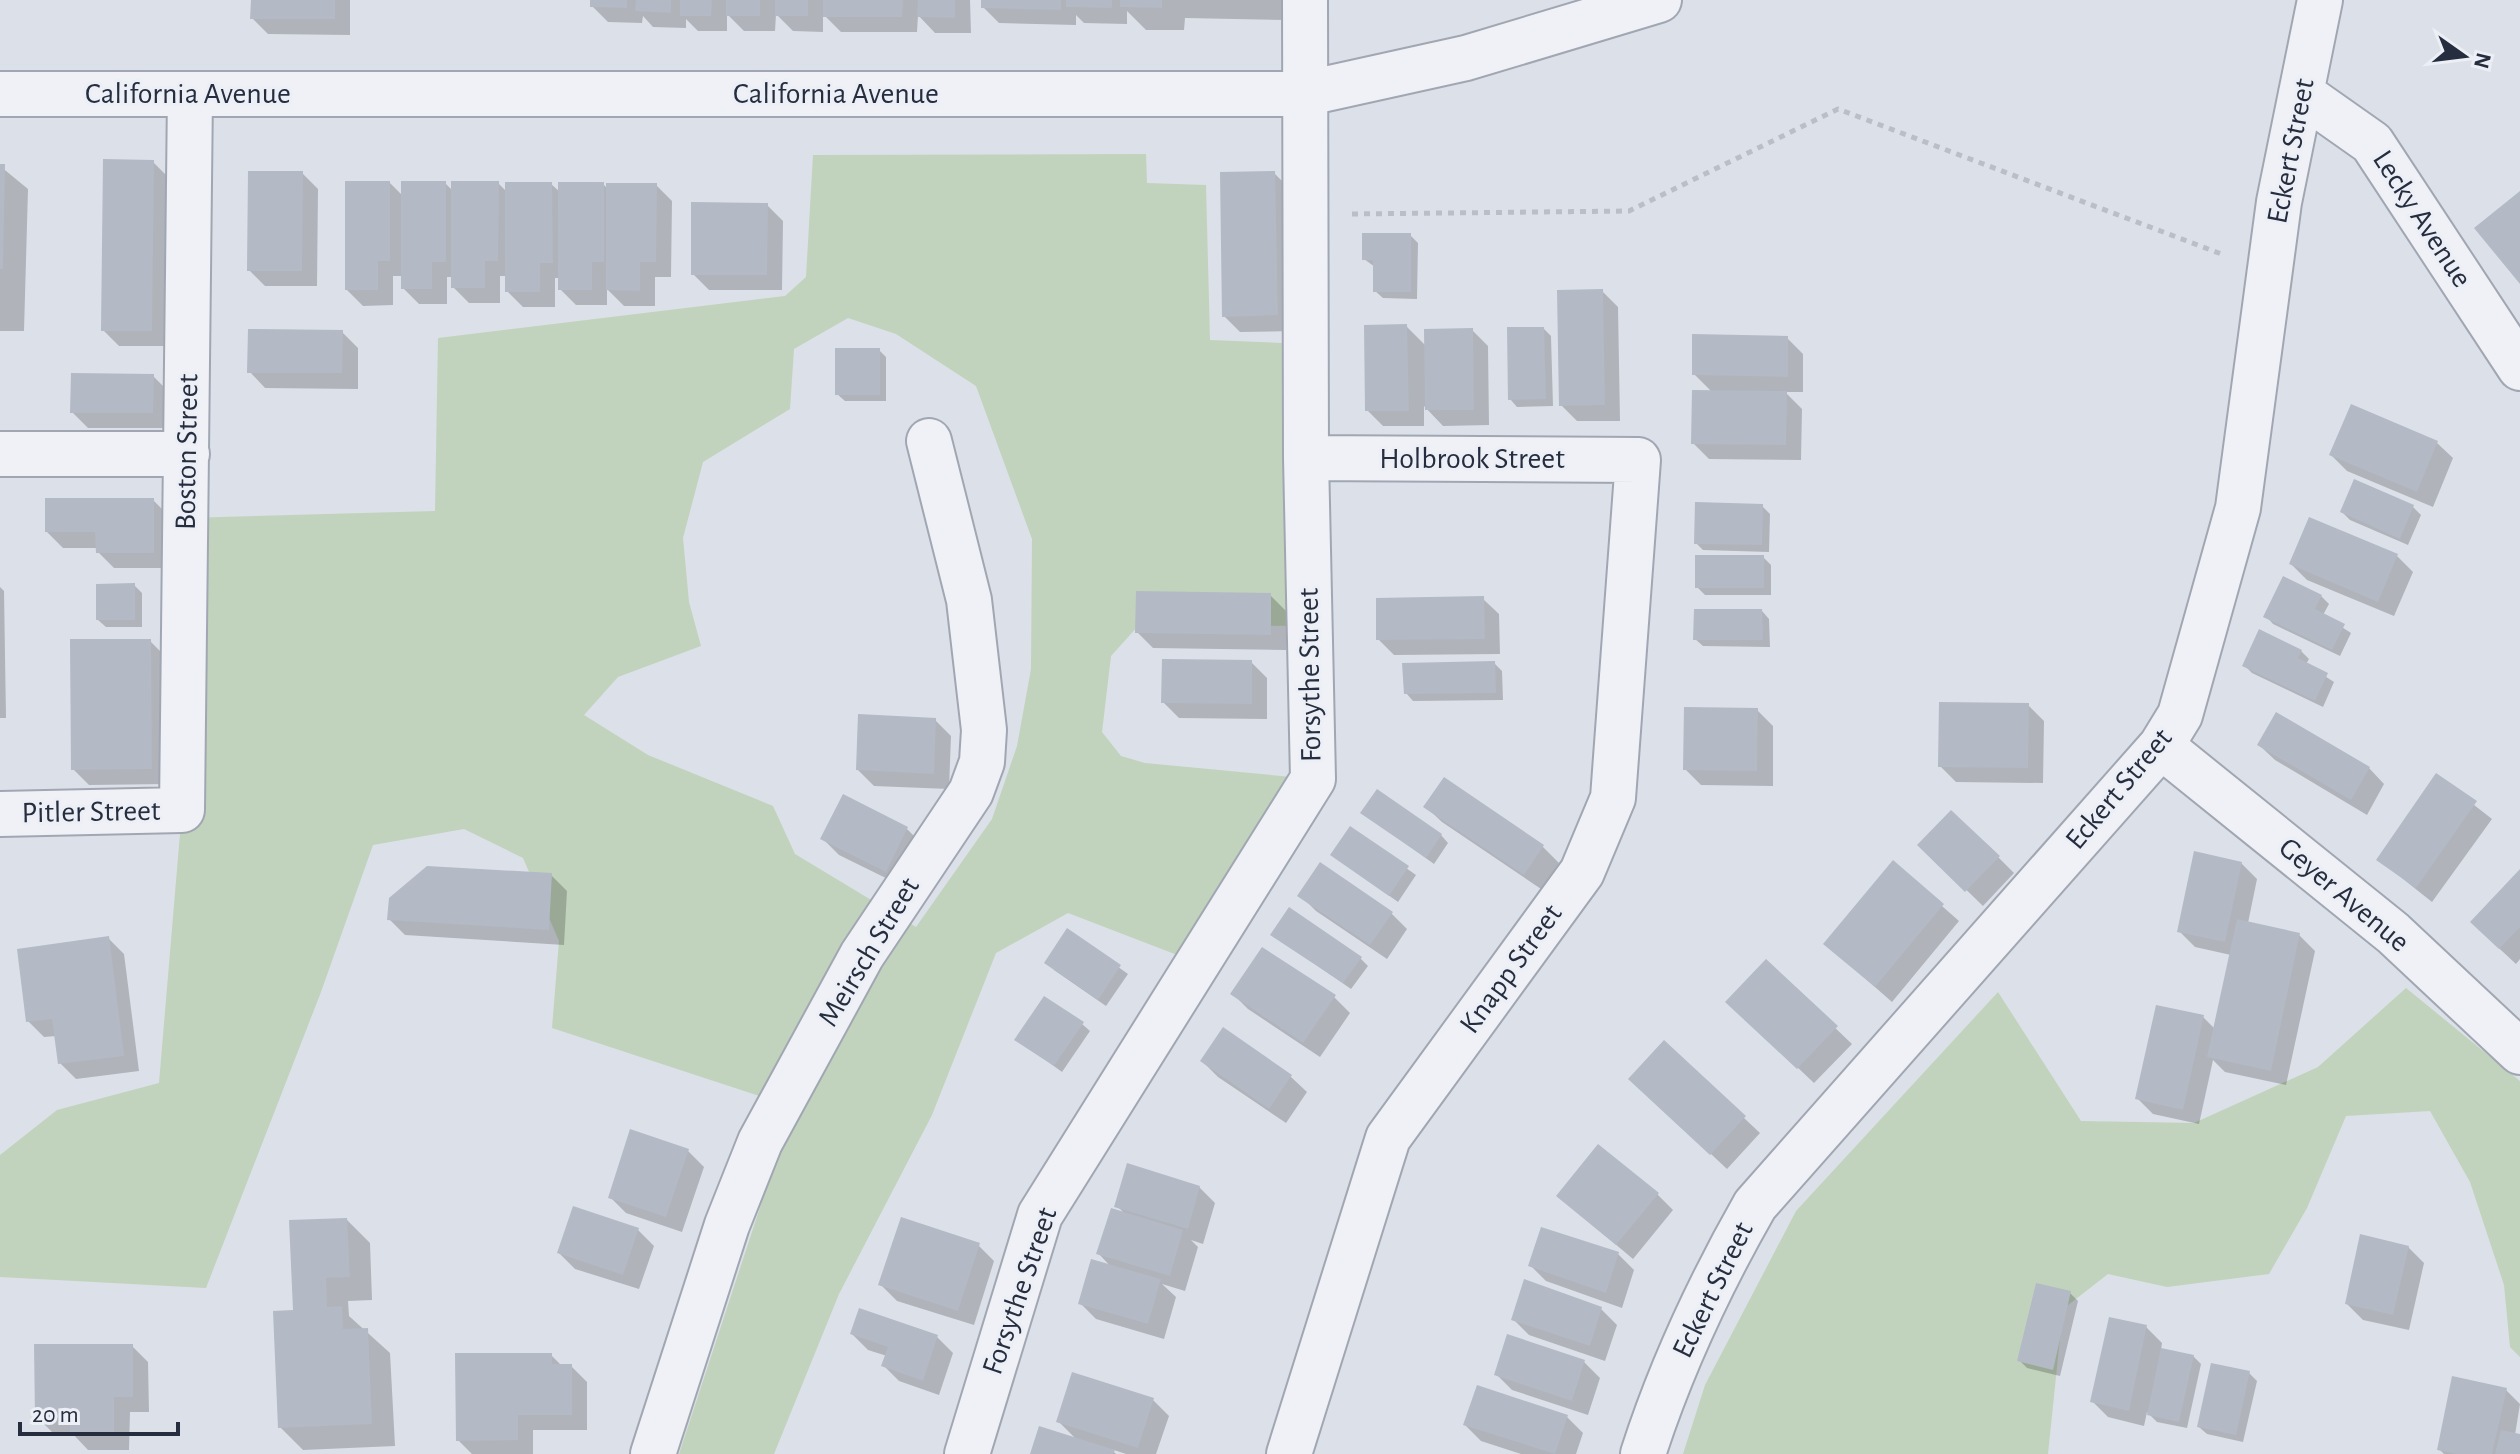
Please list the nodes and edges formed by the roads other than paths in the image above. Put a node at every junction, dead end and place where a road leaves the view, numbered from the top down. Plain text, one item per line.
1 (1305, 0) edge
2 (1659, 0) edge
3 (2320, 0) edge
4 (2301, 93) junction
5 (0, 94) edge
6 (190, 94) junction
7 (1303, 94) junction
8 (2520, 368) edge
9 (929, 441) dead end
10 (0, 454) edge
11 (187, 454) junction
12 (1306, 458) junction
13 (1638, 460) joint
14 (2161, 746) junction
15 (182, 810) joint
16 (0, 814) edge
17 (2520, 1052) edge
18 (653, 1454) edge
19 (967, 1454) edge
20 (1289, 1454) edge
21 (1643, 1454) edge

1 - 7 street, Forsythe Street
2 - 7 street, California Avenue
3 - 4 street, Eckert Street
4 - 8 street, Lecky Avenue
4 - 14 street, Eckert Street
5 - 6 street, California Avenue
6 - 7 street, California Avenue
6 - 11 street, Boston Street
7 - 12 street, Forsythe Street
9 - 18 street, Meirsch Street
10 - 11 street
11 - 15 street, Boston Street
12 - 13 street, Holbrook Street
12 - 19 street, Forsythe Street
13 - 20 street, Knapp Street
14 - 17 street, Geyer Avenue
14 - 21 street, Eckert Street
15 - 16 street, Pitler Street

